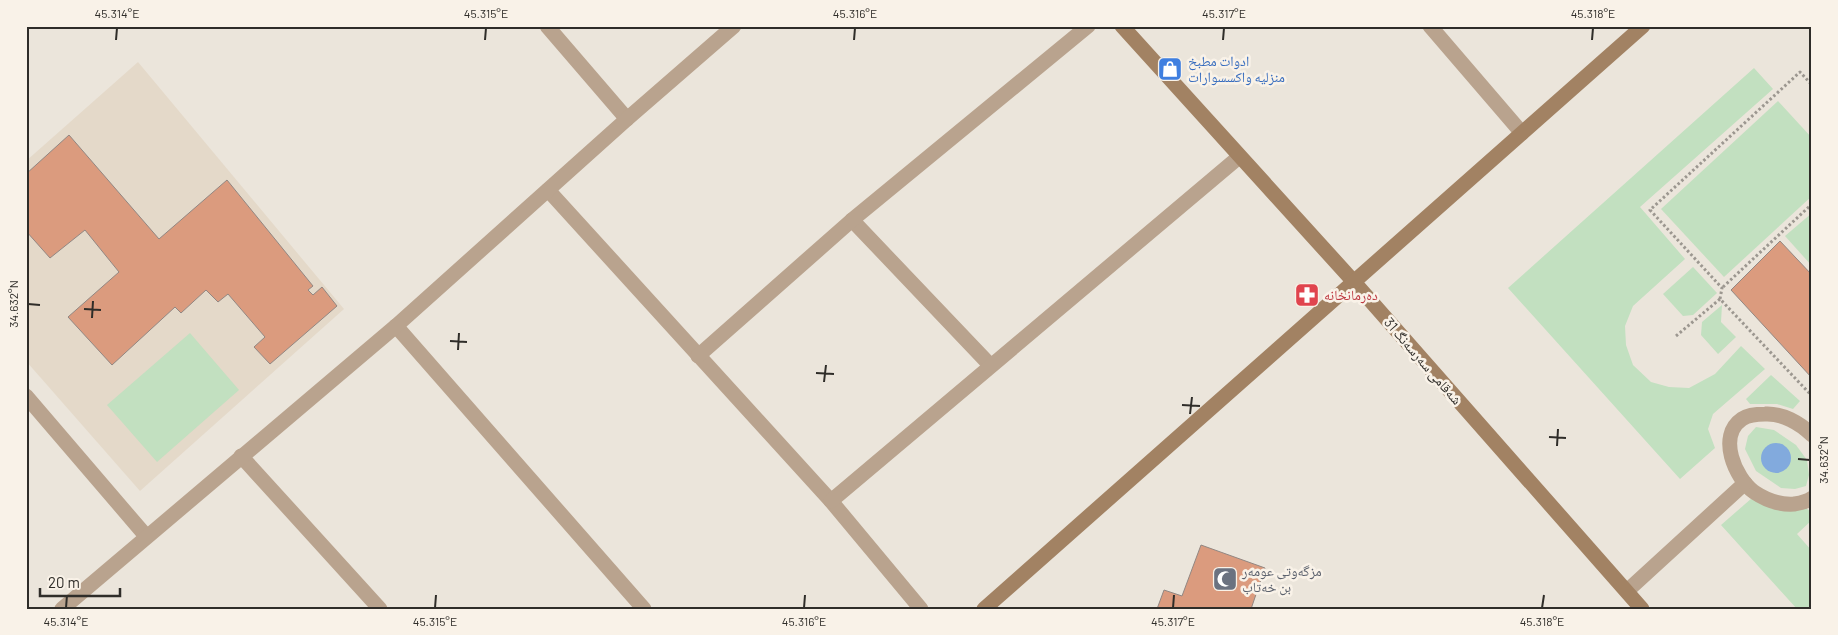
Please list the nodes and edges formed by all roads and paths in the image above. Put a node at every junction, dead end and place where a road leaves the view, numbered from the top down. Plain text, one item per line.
1 (547, 26) edge
2 (734, 26) edge
3 (1088, 26) edge
4 (1122, 26) edge
5 (1430, 26) edge
6 (1643, 26) edge
7 (1812, 85) edge
8 (627, 120) junction
9 (1522, 134) junction
10 (1239, 156) junction
11 (548, 190) junction
12 (1812, 204) edge
13 (852, 220) junction
14 (1354, 282) junction
15 (1722, 288) junction
16 (1720, 299) junction
17 (396, 326) junction
18 (1676, 336) dead end
19 (698, 356) junction
20 (990, 365) junction
21 (26, 396) edge
22 (1812, 396) edge
23 (1812, 435) edge
24 (241, 456) junction
25 (1745, 483) junction
26 (1812, 498) edge
27 (831, 501) junction
28 (146, 536) junction
29 (1626, 591) junction
30 (62, 609) edge
31 (380, 609) edge
32 (644, 609) edge
33 (921, 609) edge
34 (984, 609) edge
35 (1642, 609) edge

1 - 8 street
2 - 8 street
3 - 13 street
4 - 10 street, شەقامی سەرسەنگ 31
5 - 9 street
6 - 9 street
7 - 15 path
8 - 11 street
9 - 14 street
10 - 14 street, شەقامی سەرسەنگ 31
10 - 20 street
11 - 17 street
11 - 19 street
12 - 15 path
13 - 19 street
13 - 20 street
14 - 29 street, شەقامی سەرسەنگ 31
14 - 34 street
15 - 16 path
16 - 18 path
16 - 22 path
17 - 24 street
17 - 32 street
19 - 27 street
20 - 27 street
21 - 28 street
23 - 25 street
24 - 28 street
24 - 31 street
25 - 26 street
25 - 29 street
27 - 33 street
28 - 30 street
29 - 35 street, شەقامی سەرسەنگ 31

